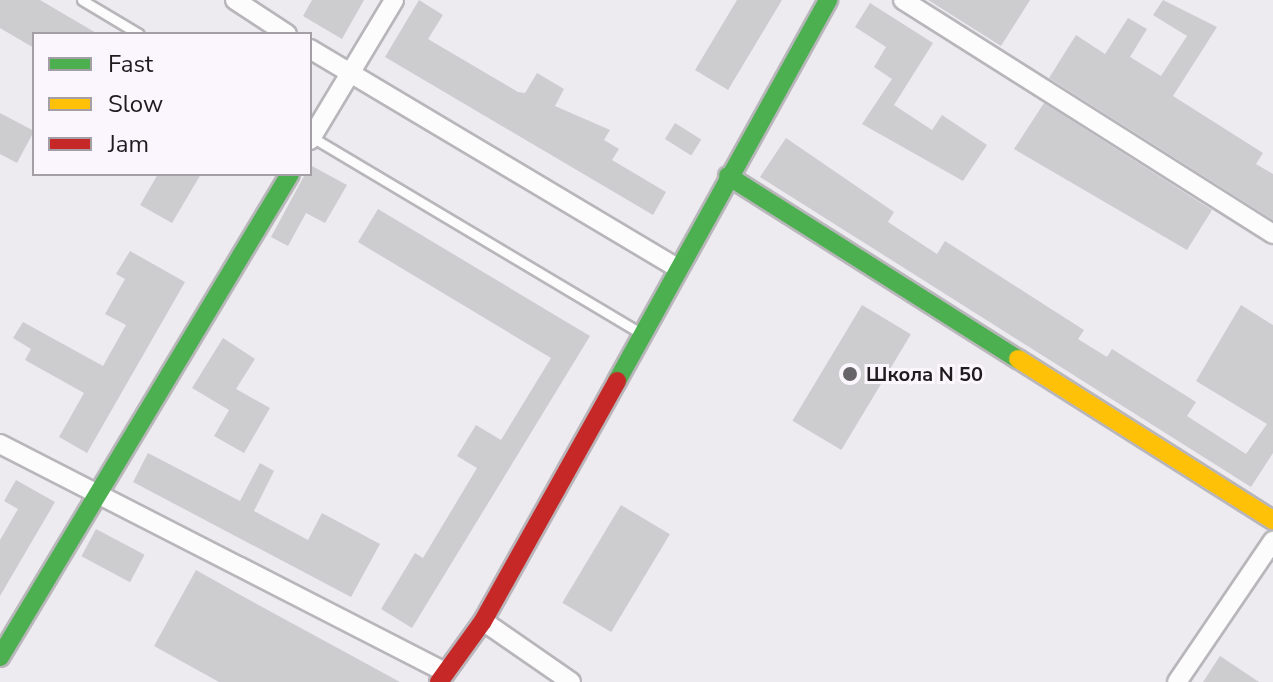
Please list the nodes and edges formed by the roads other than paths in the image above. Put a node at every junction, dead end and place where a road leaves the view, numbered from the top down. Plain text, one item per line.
1 (82, 0) edge
2 (235, 0) edge
3 (394, 0) edge
4 (828, 0) edge
5 (903, 0) edge
6 (136, 32) edge
7 (284, 32) edge
8 (312, 50) edge
9 (349, 74) junction
10 (312, 136) edge
11 (312, 139) edge
12 (289, 176) edge
13 (728, 176) junction
14 (1273, 234) edge
15 (676, 267) junction
16 (640, 333) junction
17 (0, 444) edge
18 (97, 495) junction
19 (1273, 520) edge
20 (1273, 541) edge
21 (483, 621) junction
22 (0, 657) edge
23 (442, 677) edge
24 (571, 682) edge
25 (1177, 682) edge

1 - 6 lane
2 - 7 street
3 - 9 street
4 - 13 street
5 - 14 street
8 - 9 street
9 - 10 street
9 - 15 street
11 - 16 lane
12 - 18 street
13 - 15 street
13 - 19 street
15 - 16 street
16 - 21 street
17 - 18 street
18 - 22 street
18 - 23 street
20 - 25 street
21 - 23 street
21 - 24 street

